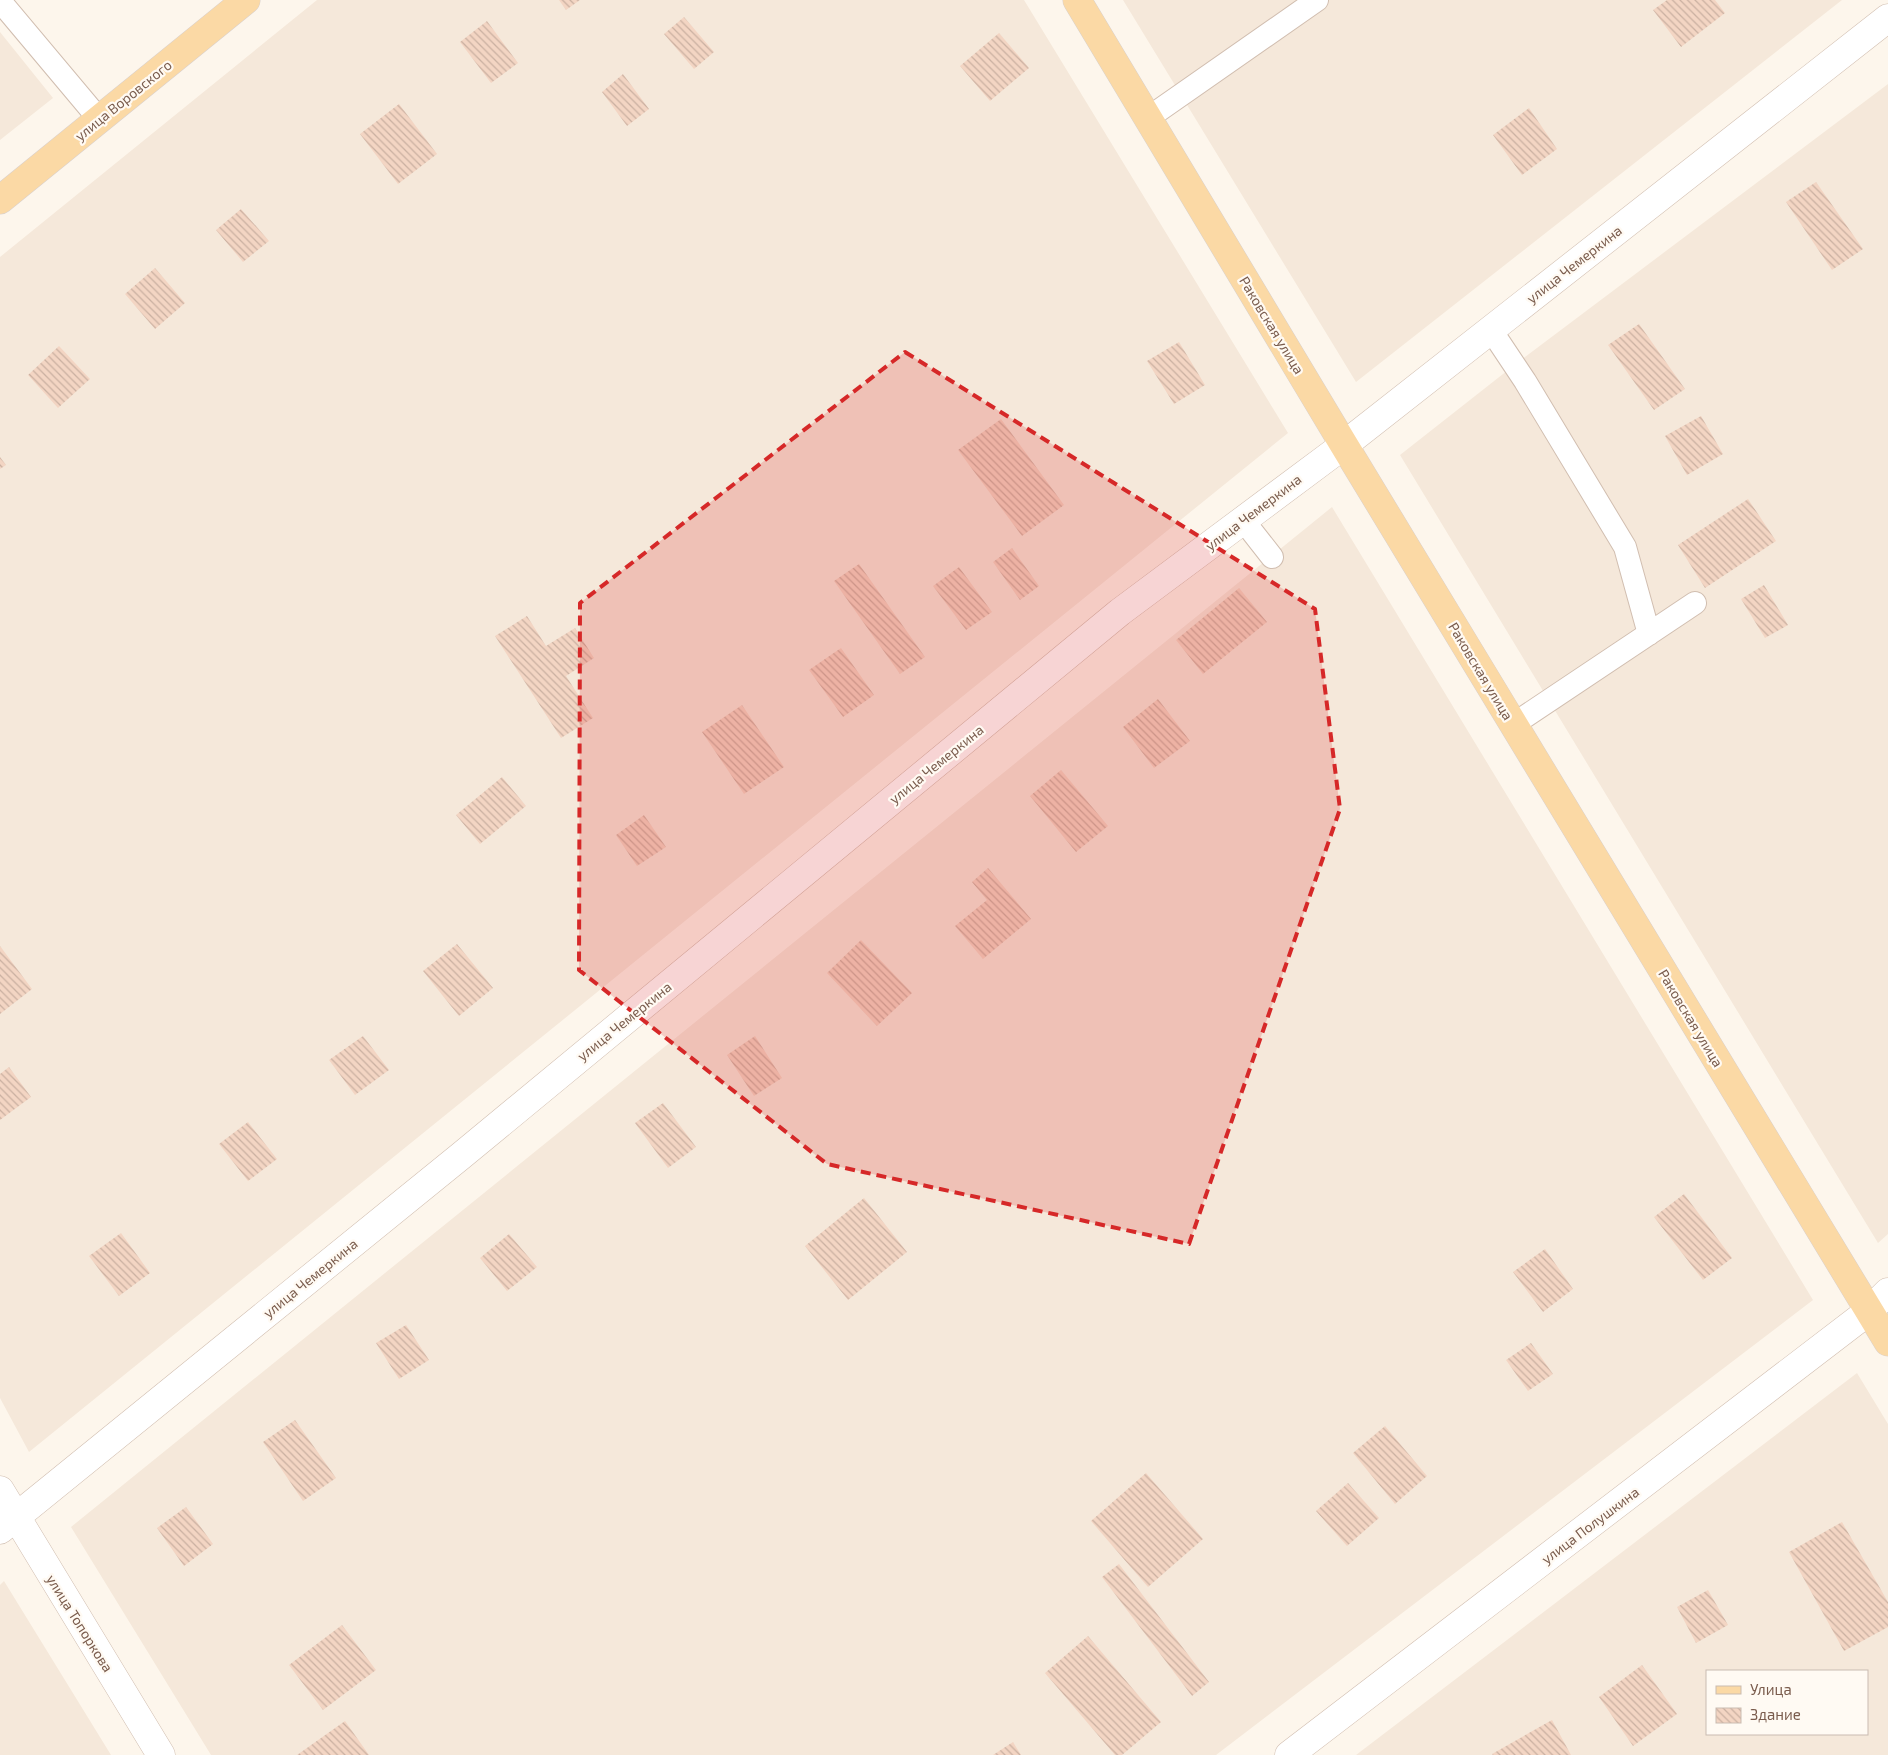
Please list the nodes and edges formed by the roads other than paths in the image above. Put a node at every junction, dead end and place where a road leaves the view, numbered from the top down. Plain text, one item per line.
1 (246, 0) edge
2 (1077, 0) edge
3 (1317, 0) edge
4 (0, 1) edge
5 (1888, 18) edge
6 (1148, 118) junction
7 (99, 119) junction
8 (0, 200) edge
9 (1490, 330) junction
10 (1344, 445) junction
11 (1243, 520) junction
12 (1272, 558) dead end
13 (1694, 603) dead end
14 (1649, 634) junction
15 (1514, 724) junction
16 (1879, 1301) edge
17 (1888, 1342) edge
18 (0, 1490) edge
19 (8, 1524) edge
20 (161, 1755) edge
21 (1289, 1755) edge

1 - 7 main road, улица Воровского
2 - 6 main road, Раковская улица
3 - 6 lane
4 - 7 lane
5 - 9 street, улица Чемеркина
6 - 10 main road, Раковская улица
7 - 8 main road, улица Воровского
9 - 10 street, улица Чемеркина
9 - 14 lane
10 - 11 street, улица Чемеркина
10 - 15 main road, Раковская улица
11 - 12 lane
11 - 19 street, улица Чемеркина
13 - 14 lane
14 - 15 lane
15 - 16 main road, Раковская улица
16 - 17 main road, Раковская улица
16 - 21 street, улица Полушкина
18 - 19 street, улица Топоркова
19 - 20 street, улица Топоркова

